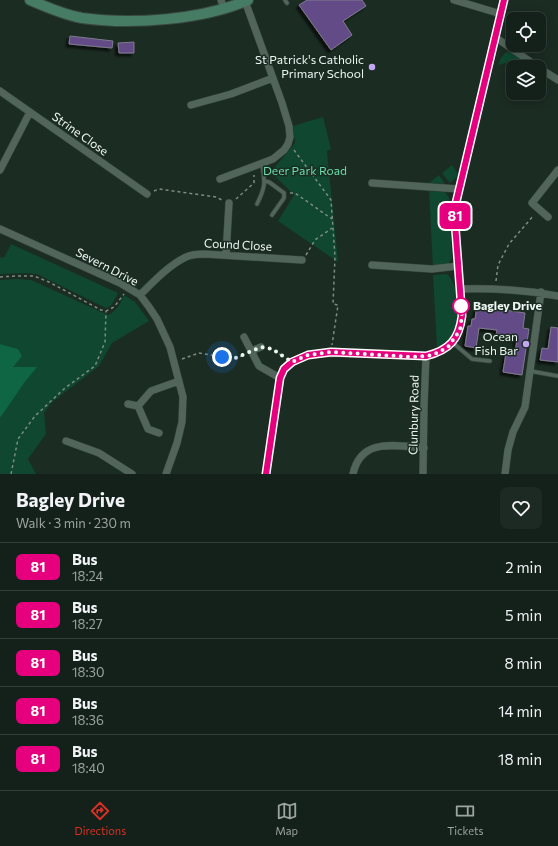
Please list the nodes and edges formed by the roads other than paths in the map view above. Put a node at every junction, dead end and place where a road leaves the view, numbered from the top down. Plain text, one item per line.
1 (30, 0) edge
2 (454, 0) edge
3 (504, 0) edge
4 (246, 1) edge
5 (223, 4) edge
6 (501, 14) junction
7 (495, 37) junction
8 (528, 60) edge
9 (546, 72) edge
10 (273, 78) junction
11 (558, 80) edge
12 (0, 91) edge
13 (191, 104) dead end
14 (30, 112) junction
15 (262, 164) junction
16 (0, 170) edge
17 (558, 170) edge
18 (220, 179) dead end
19 (264, 181) junction
20 (372, 183) dead end
21 (459, 189) junction
22 (147, 194) road end
23 (229, 203) road end
24 (257, 204) dead end
25 (272, 215) dead end
26 (548, 217) dead end
27 (0, 229) edge
28 (226, 255) junction
29 (302, 260) road end
30 (372, 265) dead end
31 (458, 266) junction
32 (460, 289) junction
33 (541, 292) junction
34 (140, 296) junction
35 (558, 296) edge
36 (244, 337) dead end
37 (452, 342) junction
38 (261, 347) road end
39 (251, 352) junction
40 (426, 356) junction
41 (490, 361) dead end
42 (530, 371) junction
43 (558, 376) edge
44 (280, 378) junction
45 (179, 381) junction
46 (128, 404) dead end
47 (138, 406) junction
48 (159, 433) dead end
49 (66, 441) dead end
50 (424, 448) junction
51 (132, 474) edge
52 (166, 474) edge
53 (266, 474) edge
54 (353, 474) edge
55 (423, 474) edge
56 (505, 474) edge

1 - 5 street
2 - 6 street
3 - 6 street
4 - 5 street
4 - 10 street
6 - 7 street
7 - 8 street
7 - 21 street
9 - 11 street
10 - 13 street
10 - 15 street
12 - 14 street, Strine Close
14 - 16 street
14 - 22 street, Strine Close
15 - 18 street
15 - 19 lane
17 - 26 street
19 - 24 lane
19 - 25 lane
20 - 21 street
21 - 31 street
23 - 28 street
27 - 34 street, Severn Drive
28 - 29 street, Cound Close
28 - 34 street, Cound Close
30 - 31 street
31 - 32 street
32 - 33 street
32 - 37 street
33 - 35 street
33 - 42 street
34 - 45 street, Severn Drive
36 - 39 street
37 - 40 street
37 - 41 lane
38 - 39 street
39 - 44 street
40 - 44 street
40 - 50 street, Clunbury Road
42 - 43 lane
42 - 56 street
44 - 53 street
45 - 47 street
45 - 52 street, Severn Drive
46 - 47 street
47 - 48 street
49 - 51 street
50 - 54 street
50 - 55 street, Clunbury Road

